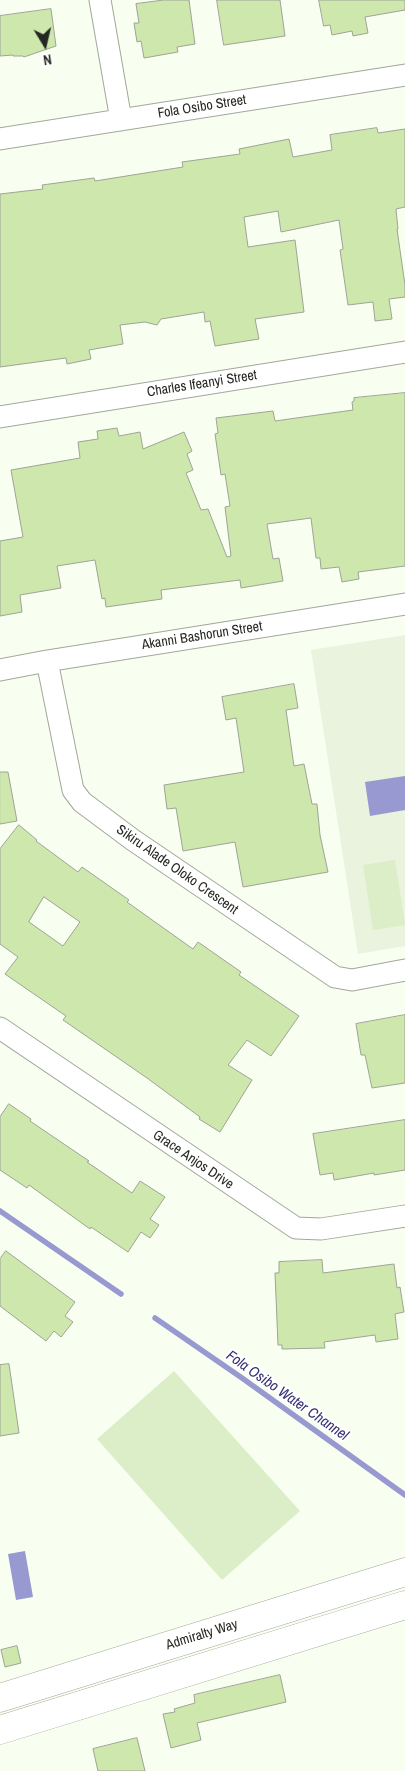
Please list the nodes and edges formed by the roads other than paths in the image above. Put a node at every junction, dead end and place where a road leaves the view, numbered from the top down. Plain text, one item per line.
1 (100, 0) edge
2 (405, 75) edge
3 (121, 120) junction
4 (0, 139) edge
5 (405, 352) edge
6 (0, 417) edge
7 (405, 604) edge
8 (47, 662) junction
9 (0, 670) edge
10 (405, 970) edge
11 (0, 1028) edge
12 (405, 1216) edge
13 (405, 1572) edge
14 (405, 1605) edge
15 (0, 1698) edge
16 (0, 1730) edge

1 - 3 street
2 - 3 street, Fola Osibo Street
3 - 4 street, Fola Osibo Street
5 - 6 street, Charles Ifeanyi Street
7 - 8 street, Akanni Bashorun Street
8 - 9 street, Akanni Bashorun Street
8 - 10 street, Sikiru Alade Oloko Crescent
11 - 12 street, Grace Anjos Drive
13 - 15 main road, Admiralty Way
14 - 16 main road

